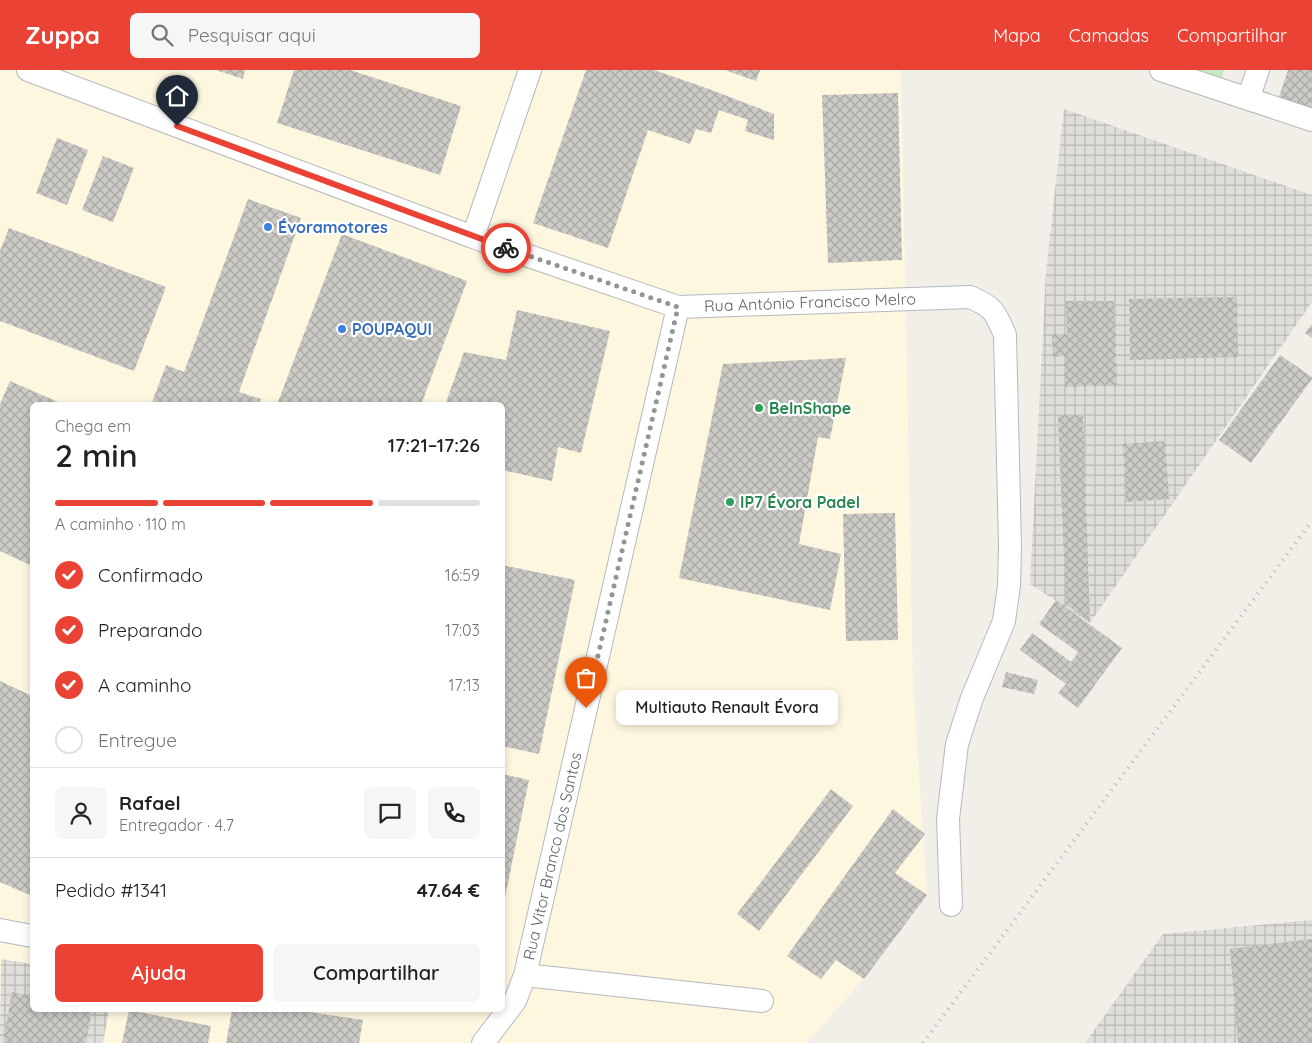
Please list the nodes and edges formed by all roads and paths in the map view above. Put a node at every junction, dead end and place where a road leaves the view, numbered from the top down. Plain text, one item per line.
1 (28, 70) edge
2 (530, 70) edge
3 (1161, 70) edge
4 (1258, 70) edge
5 (1248, 99) junction
6 (1312, 120) edge
7 (473, 237) junction
8 (678, 307) junction
9 (951, 905) dead end
10 (0, 930) edge
11 (30, 936) edge
12 (516, 982) edge
13 (762, 1001) dead end
14 (483, 1043) edge

1 - 7 street, Rua António Francisco Melro
2 - 7 street
3 - 5 street
4 - 5 street
5 - 6 street
7 - 8 street, Rua António Francisco Melro
8 - 9 street, Rua António Francisco Melro
8 - 12 street, Rua Vitor Branco dos Santos
10 - 11 street
12 - 13 street
12 - 14 street, Rua Vitor Branco dos Santos

